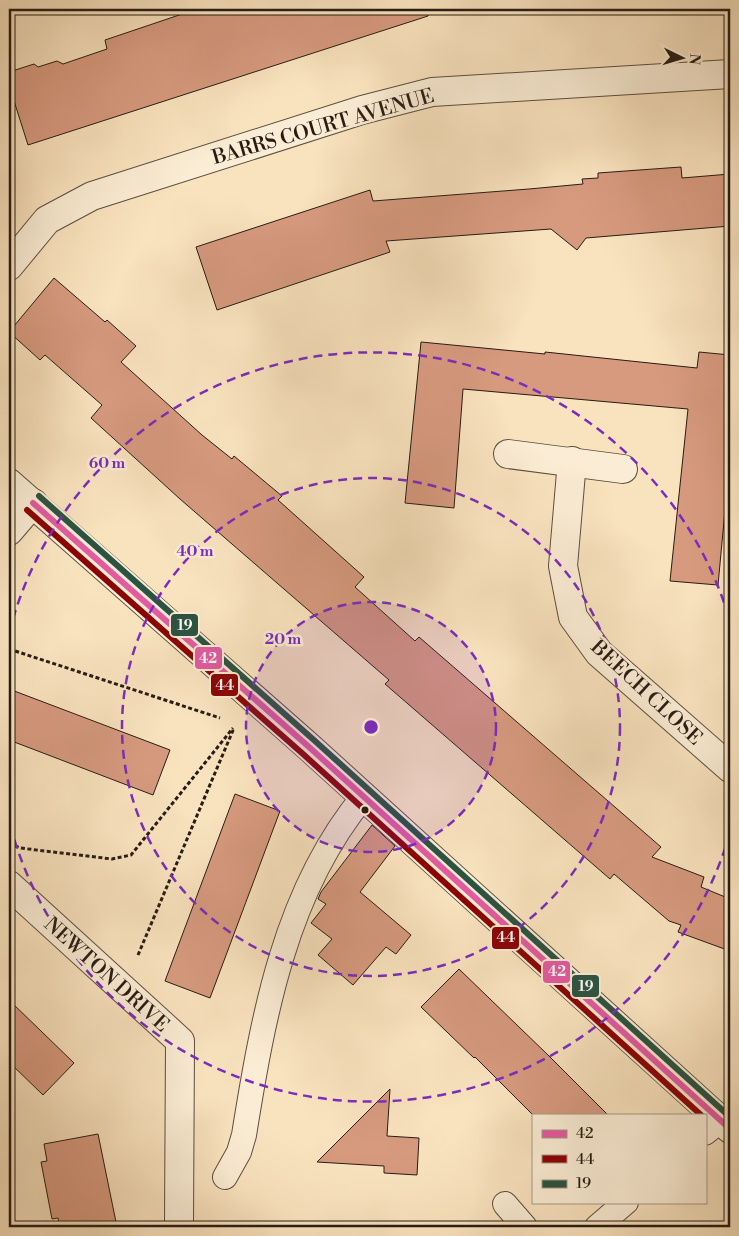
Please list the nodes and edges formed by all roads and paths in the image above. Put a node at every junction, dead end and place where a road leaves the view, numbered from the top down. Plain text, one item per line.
1 (730, 74) edge
2 (9, 266) edge
3 (508, 454) dead end
4 (572, 461) junction
5 (623, 468) dead end
6 (9, 483) edge
7 (33, 503) junction
8 (9, 531) edge
9 (9, 649) edge
10 (227, 720) dead end
11 (730, 768) edge
12 (364, 796) junction
13 (9, 843) edge
14 (9, 885) edge
15 (124, 989) junction
16 (705, 1114) edge
17 (706, 1115) edge
18 (719, 1127) edge
19 (225, 1177) dead end
20 (505, 1204) dead end
21 (624, 1204) edge
22 (179, 1225) dead end
23 (525, 1227) edge
24 (597, 1227) edge

1 - 2 street, BARRS COURT AVENUE
3 - 4 street
4 - 5 street
4 - 11 street, BEECH CLOSE
6 - 7 street
7 - 8 street
7 - 12 street
9 - 10 path
12 - 16 street
12 - 19 lane
13 - 15 path
14 - 15 street, NEWTON DRIVE
15 - 22 street, NEWTON DRIVE
17 - 18 street
20 - 23 lane
21 - 24 lane

